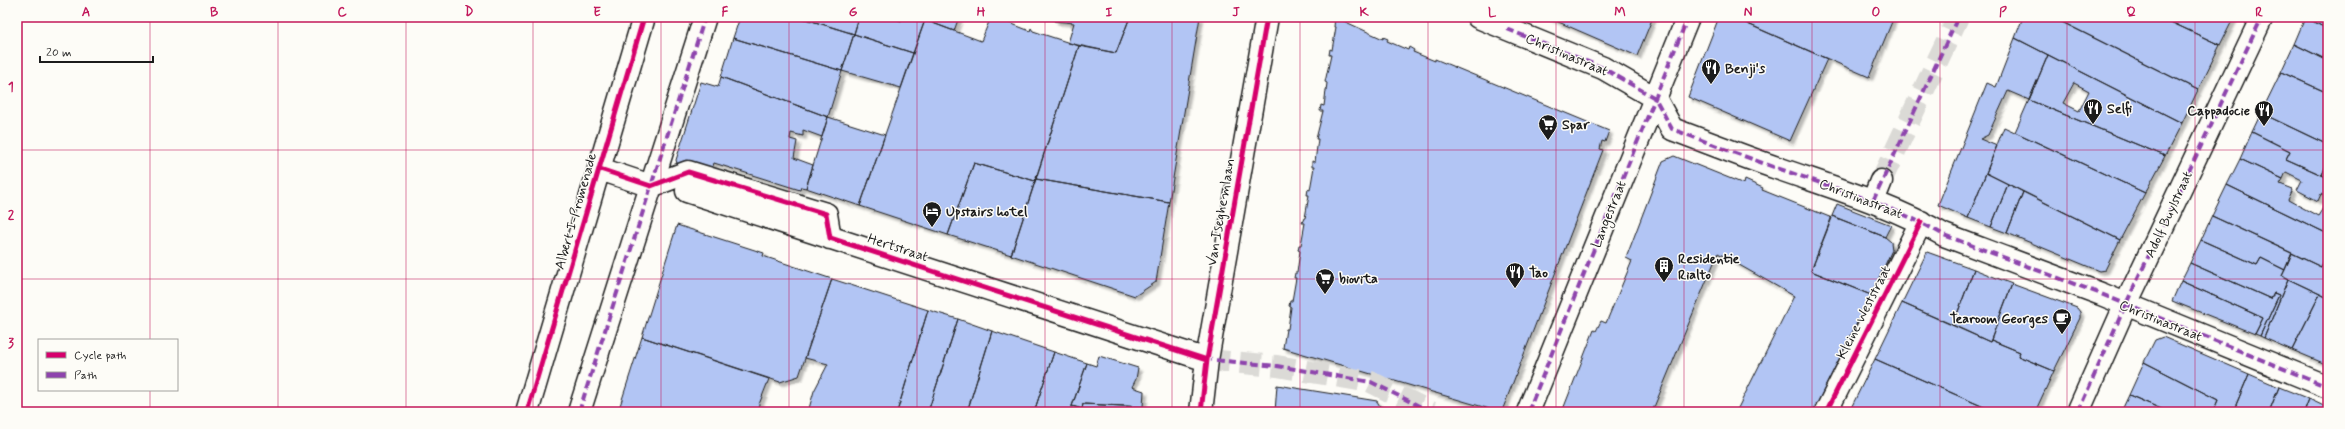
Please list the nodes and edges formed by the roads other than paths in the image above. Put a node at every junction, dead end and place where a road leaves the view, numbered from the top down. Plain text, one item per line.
1 (644, 17) edge
2 (705, 17) edge
3 (1267, 17) edge
4 (1478, 17) edge
5 (1688, 17) edge
6 (2262, 17) edge
7 (1655, 98) junction
8 (600, 169) junction
9 (1882, 181) tunnel mouth
10 (651, 186) junction
11 (687, 191) dead end
12 (1873, 201) junction
13 (1921, 222) junction
14 (830, 238) junction
15 (2125, 306) junction
16 (1207, 360) junction
17 (2328, 387) edge
18 (528, 412) edge
19 (579, 412) edge
20 (1201, 412) edge
21 (1528, 412) edge
22 (1826, 412) edge
23 (2078, 412) edge

1 - 8 street, Albert I-Promenade
2 - 10 street
3 - 16 street, Van Iseghemlaan
4 - 7 street, Christinastraat
5 - 7 street, Langestraat
6 - 15 street, Adolf Buylstraat
7 - 12 street, Christinastraat
7 - 21 street, Langestraat
8 - 10 street
8 - 18 street, Albert I-Promenade
9 - 12 street
10 - 14 street
10 - 19 street
11 - 14 street, Hertstraat
12 - 13 street, Christinastraat
13 - 15 street, Christinastraat
13 - 22 street, Kleine Weststraat
14 - 16 street, Hertstraat
15 - 17 street, Christinastraat
15 - 23 street, Adolf Buylstraat
16 - 20 street, Van Iseghemlaan

